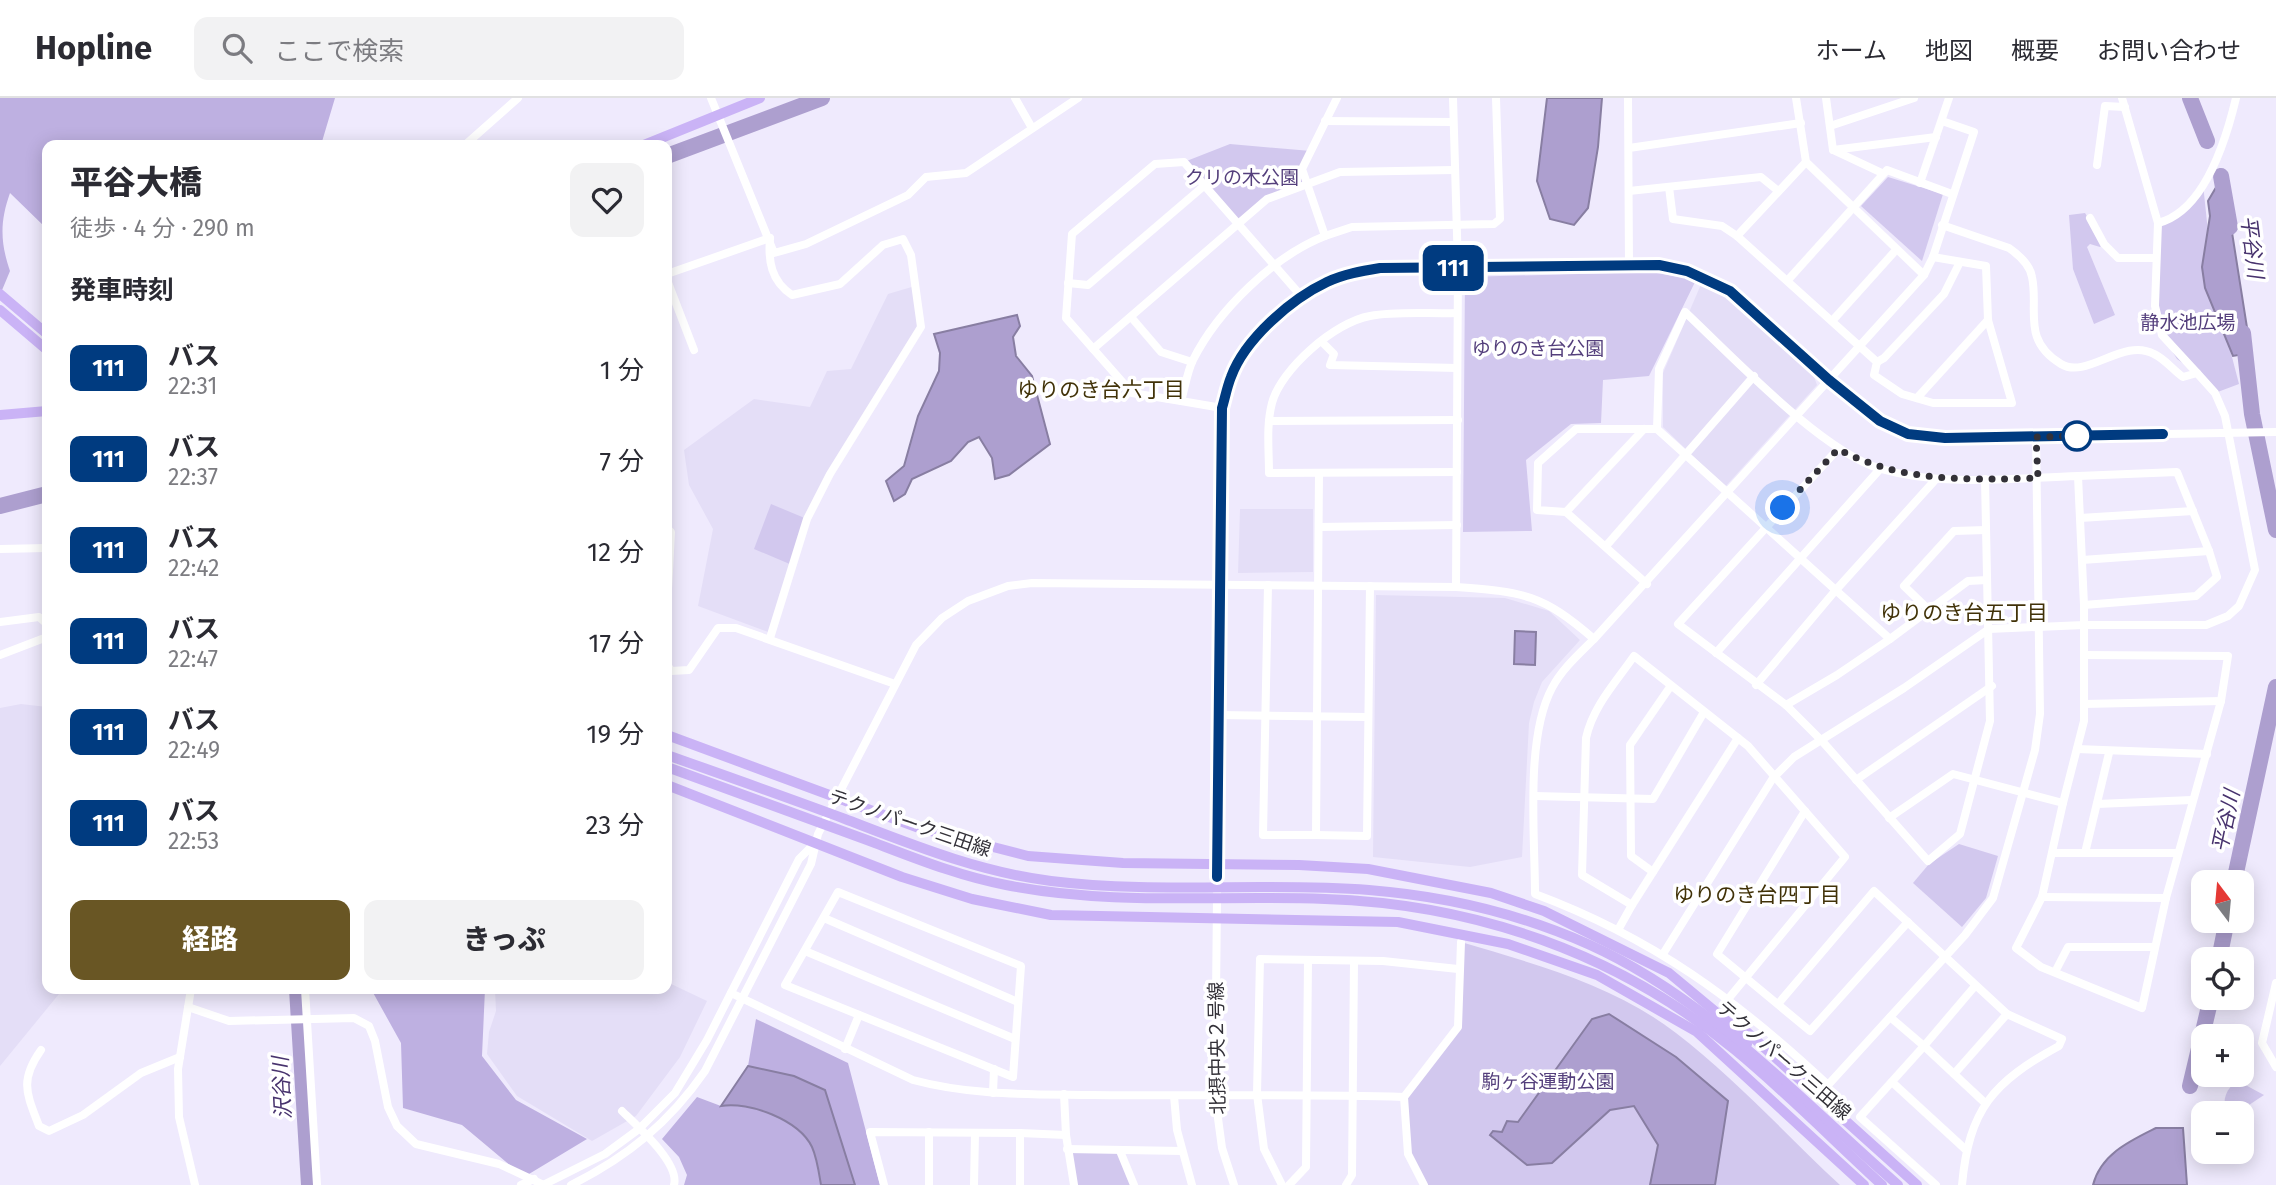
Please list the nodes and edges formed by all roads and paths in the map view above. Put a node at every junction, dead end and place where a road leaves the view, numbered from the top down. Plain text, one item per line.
1 (519, 98) edge
2 (710, 98) edge
3 (760, 98) edge
4 (1016, 98) edge
5 (1078, 98) edge
6 (1336, 98) edge
7 (1453, 98) edge
8 (1496, 98) edge
9 (1628, 98) edge
10 (1797, 98) edge
11 (1826, 98) edge
12 (1914, 98) edge
13 (1949, 98) edge
14 (2236, 98) edge
15 (2103, 102) edge
16 (2124, 103) edge
17 (719, 116) junction
18 (1325, 121) junction
19 (1942, 121) junction
20 (1453, 122) junction
21 (1801, 123) junction
22 (1830, 126) junction
23 (1032, 128) junction
24 (1936, 137) junction
25 (471, 140) edge
26 (657, 140) edge
27 (1629, 148) junction
28 (1833, 150) junction
29 (1806, 162) junction
30 (2096, 165) dead end
31 (1454, 170) junction
32 (1882, 173) junction
33 (1920, 183) junction
34 (1307, 184) junction
35 (1205, 185) junction
36 (1669, 187) junction
37 (1629, 191) junction
38 (1777, 191) junction
39 (1952, 194) junction
40 (1854, 208) junction
41 (2090, 218) dead end
42 (1237, 223) junction
43 (2158, 223) junction
44 (1455, 225) junction
45 (1942, 225) junction
46 (1325, 236) junction
47 (1737, 236) junction
48 (770, 238) junction
49 (1896, 250) junction
50 (1933, 257) junction
51 (2156, 258) junction
52 (1961, 262) junction
53 (1629, 264) junction
54 (1274, 267) junction
55 (1458, 268) junction
56 (672, 272) edge
57 (1924, 275) junction
58 (1788, 280) junction
59 (1068, 283) junction
60 (672, 293) edge
61 (0, 294) edge
62 (1302, 297) junction
63 (0, 310) edge
64 (1457, 313) junction
65 (1131, 317) junction
66 (1833, 320) junction
67 (1988, 320) junction
68 (42, 330) edge
69 (1322, 342) junction
70 (42, 345) edge
71 (1859, 346) junction
72 (1093, 349) junction
73 (694, 350) dead end
74 (1192, 362) junction
75 (1877, 362) junction
76 (1457, 368) junction
77 (2197, 373) junction
78 (1754, 376) junction
79 (1829, 380) junction
80 (1917, 398) junction
81 (1181, 401) junction
82 (1222, 408) junction
83 (42, 411) edge
84 (0, 415) edge
85 (1798, 415) junction
86 (1458, 420) junction
87 (1269, 421) junction
88 (1644, 429) junction
89 (1657, 429) junction
90 (2276, 432) edge
91 (2036, 437) junction
92 (1838, 449) junction
93 (1686, 457) junction
94 (1880, 469) junction
95 (1457, 472) junction
96 (1320, 473) junction
97 (2078, 476) junction
98 (2038, 478) junction
99 (1936, 479) junction
100 (1985, 480) junction
101 (1726, 493) junction
102 (2193, 511) junction
103 (1566, 512) junction
104 (2080, 518) junction
105 (1457, 525) junction
106 (1318, 527) junction
107 (1765, 528) junction
108 (1986, 530) junction
109 (1606, 546) junction
110 (42, 548) edge
111 (0, 549) edge
112 (2209, 551) junction
113 (1800, 559) junction
114 (2082, 559) junction
115 (1987, 580) junction
116 (1647, 584) junction
117 (1268, 585) junction
118 (1219, 586) junction
119 (1318, 586) junction
120 (1370, 586) junction
121 (1456, 587) junction
122 (1835, 591) junction
123 (2084, 605) junction
124 (1929, 610) junction
125 (42, 620) edge
126 (0, 622) edge
127 (2084, 625) junction
128 (2040, 626) junction
129 (1989, 629) junction
130 (42, 638) edge
131 (770, 638) junction
132 (1594, 639) junction
133 (1890, 639) junction
134 (1716, 653) junction
135 (0, 655) edge
136 (2084, 655) junction
137 (672, 671) edge
138 (895, 684) junction
139 (1756, 685) junction
140 (1992, 686) junction
141 (1670, 687) junction
142 (2221, 701) junction
143 (2084, 704) junction
144 (1786, 705) junction
145 (1704, 712) junction
146 (1218, 715) junction
147 (1264, 716) junction
148 (1315, 717) junction
149 (1367, 718) junction
150 (672, 737) edge
151 (1738, 738) junction
152 (1822, 741) junction
153 (2077, 750) junction
154 (2109, 752) junction
155 (2207, 754) junction
156 (672, 757) edge
157 (672, 769) edge
158 (1773, 778) junction
159 (1975, 779) junction
160 (1856, 780) junction
161 (672, 787) edge
162 (2023, 793) junction
163 (1535, 796) junction
164 (1583, 797) junction
165 (1630, 798) junction
166 (2192, 800) junction
167 (836, 801) junction
168 (2063, 803) junction
169 (2097, 804) junction
170 (1804, 811) junction
171 (1889, 818) junction
172 (1315, 835) junction
173 (816, 839) junction
174 (2053, 853) junction
175 (2085, 853) junction
176 (2178, 853) junction
177 (1218, 863) junction
178 (1653, 872) junction
179 (2042, 897) junction
180 (2166, 898) junction
181 (1632, 905) junction
182 (1216, 914) junction
183 (824, 918) junction
184 (1908, 922) junction
185 (1618, 930) junction
186 (1461, 942) dead end
187 (2155, 947) junction
188 (805, 951) junction
189 (1663, 954) junction
190 (1945, 958) junction
191 (1308, 960) junction
192 (1354, 961) junction
193 (1458, 969) junction
194 (2055, 972) junction
195 (1746, 976) junction
196 (2276, 985) edge
197 (1975, 986) junction
198 (731, 993) junction
199 (190, 994) edge
200 (305, 994) edge
201 (1729, 998) junction
202 (743, 999) junction
203 (1704, 1000) junction
204 (1018, 1002) junction
205 (1778, 1004) junction
206 (188, 1007) junction
207 (2007, 1014) junction
208 (859, 1015) junction
209 (1890, 1017) junction
210 (305, 1020) junction
211 (1697, 1032) junction
212 (1016, 1039) junction
213 (1924, 1046) junction
214 (845, 1049) junction
215 (41, 1050) dead end
216 (1752, 1051) junction
217 (180, 1057) junction
218 (2276, 1067) edge
219 (994, 1069) junction
220 (1954, 1074) junction
221 (1767, 1079) junction
222 (1892, 1082) junction
223 (993, 1093) junction
224 (1064, 1094) junction
225 (1257, 1094) junction
226 (1306, 1095) junction
227 (1354, 1095) junction
228 (1174, 1096) junction
229 (1215, 1096) junction
230 (1404, 1097) junction
231 (1984, 1102) junction
232 (622, 1111) dead end
233 (639, 1129) junction
234 (929, 1132) junction
235 (975, 1133) junction
236 (1020, 1133) junction
237 (1066, 1135) junction
238 (648, 1138) junction
239 (1067, 1149) junction
240 (1965, 1149) junction
241 (1120, 1151) junction
242 (1182, 1151) junction
243 (534, 1179) junction
244 (1882, 1181) edge
245 (1421, 1184) edge
246 (195, 1185) edge
247 (317, 1185) edge
248 (521, 1185) edge
249 (544, 1185) edge
250 (571, 1185) edge
251 (674, 1185) edge
252 (884, 1185) edge
253 (929, 1185) edge
254 (974, 1185) edge
255 (1020, 1185) edge
256 (1074, 1185) edge
257 (1134, 1185) edge
258 (1192, 1185) edge
259 (1234, 1185) edge
260 (1282, 1185) edge
261 (1289, 1185) edge
262 (1346, 1185) edge
263 (1864, 1185) edge
264 (1898, 1185) edge
265 (1907, 1185) edge
266 (1917, 1185) edge
267 (1936, 1185) edge
268 (1962, 1185) edge

1 - 25 street
2 - 17 street
3 - 17 main road
4 - 23 street
5 - 23 street
6 - 18 street
7 - 20 street
8 - 44 street
9 - 27 street
10 - 21 street
11 - 22 street
12 - 22 street
13 - 19 street
14 - 43 street
15 - 16 street
15 - 30 street
16 - 43 street
17 - 26 main road
17 - 48 street
18 - 20 street
18 - 34 street
19 - 24 street
19 - 39 street
20 - 31 street
21 - 27 street
21 - 29 street
22 - 28 street
23 - 48 street
24 - 28 street
24 - 33 street
27 - 37 street
28 - 32 street
29 - 38 street
29 - 40 street
31 - 34 street
31 - 44 street
32 - 33 street
32 - 40 street
33 - 39 street
34 - 42 street
34 - 46 street
35 - 42 street
35 - 59 street
35 - 59 street
36 - 37 street
36 - 38 street
36 - 47 street
37 - 53 street
38 - 47 street
39 - 45 street
40 - 49 street
40 - 58 street
41 - 51 street
42 - 54 street
42 - 65 street
43 - 51 street
44 - 46 street
44 - 55 street
45 - 50 street
45 - 77 street
46 - 54 street
47 - 58 street
48 - 56 street
48 - 131 street
49 - 57 street
49 - 66 street
50 - 52 street
50 - 57 street
51 - 77 street
52 - 67 street
52 - 75 street
53 - 55 street
53 - 79 street
54 - 62 street
54 - 74 street
55 - 62 street
55 - 64 street
57 - 71 street
58 - 66 street
59 - 72 street
60 - 73 street
61 - 68 main road
62 - 82 street
63 - 70 main road
64 - 69 street
64 - 76 street
65 - 72 street
65 - 74 street
66 - 71 street
67 - 80 street
67 - 80 street
69 - 76 street
69 - 87 street
71 - 75 street
71 - 79 street
72 - 81 street
74 - 81 street
75 - 80 street
76 - 86 street
77 - 127 street
78 - 85 street
78 - 89 street
78 - 93 street
79 - 85 street
79 - 91 street
81 - 82 street
82 - 118 street
83 - 84 main road
85 - 92 street
85 - 101 street
86 - 87 street
86 - 95 street
87 - 96 street
88 - 89 street
88 - 103 street
88 - 103 street
89 - 93 street
90 - 91 street
91 - 98 street
92 - 94 street
92 - 107 street
93 - 101 street
93 - 109 street
94 - 99 street
94 - 113 street
95 - 96 street
95 - 105 street
96 - 106 street
97 - 98 street
97 - 102 street
97 - 104 street
98 - 100 street
98 - 128 street
99 - 100 street
99 - 122 street
100 - 108 street
101 - 107 street
101 - 116 street
102 - 104 street
102 - 112 street
103 - 109 street
104 - 114 street
105 - 106 street
105 - 121 street
106 - 119 street
107 - 113 street
107 - 134 street
108 - 115 street
108 - 124 street
109 - 116 street
110 - 111 street
112 - 114 street
112 - 123 street
113 - 122 street
113 - 134 street
114 - 123 street
115 - 124 street
115 - 129 street
116 - 132 street
117 - 118 street
117 - 119 street
117 - 147 street
118 - 138 street
118 - 146 street
119 - 120 street
119 - 148 street
120 - 121 street
120 - 149 street
121 - 132 street
122 - 133 street
122 - 139 street
123 - 127 street
124 - 133 street
125 - 126 street
127 - 128 street
127 - 136 street
128 - 129 street
128 - 162 street
129 - 140 street
129 - 152 street
130 - 135 street
131 - 137 street
131 - 138 street
132 - 163 street
133 - 144 street
134 - 139 street
136 - 142 street
136 - 143 street
138 - 167 street
139 - 144 street
140 - 159 street
140 - 160 street
141 - 145 street
141 - 164 street
141 - 165 street
142 - 143 street
142 - 155 street
143 - 153 street
144 - 152 street
145 - 151 street
145 - 165 street
146 - 147 street
146 - 177 street
147 - 148 street
147 - 172 street
148 - 149 street
148 - 172 street
149 - 172 street
150 - 167 main road
151 - 158 street
151 - 178 street
152 - 158 street
152 - 160 street
153 - 154 street
153 - 168 street
154 - 155 street
154 - 169 street
155 - 166 street
156 - 216 main road, テクノパーク三田線
157 - 221 main road, テクノパーク三田線
158 - 170 street
158 - 189 street
159 - 162 street
159 - 171 street
159 - 171 street
160 - 171 street
161 - 173 main road
162 - 168 street
162 - 190 street
163 - 164 street
163 - 185 street
164 - 165 street
164 - 181 street
165 - 178 street
166 - 169 street
166 - 176 street
167 - 173 street
167 - 177 main road
168 - 174 street
169 - 175 street
170 - 195 street
170 - 195 street
173 - 182 main road
173 - 198 street
173 - 202 street
174 - 175 street
174 - 179 street
175 - 176 street
176 - 180 street
177 - 182 street, 北摂中央２号線
177 - 203 main road
178 - 181 street
179 - 180 street
179 - 194 street
180 - 187 street
181 - 185 street
182 - 211 main road
182 - 229 street, 北摂中央２号線
183 - 188 street
183 - 204 street
183 - 204 street
184 - 190 street
184 - 205 street
184 - 205 street
185 - 189 street
186 - 193 street
187 - 194 street
187 - 194 street
188 - 208 street
188 - 212 street
189 - 201 street
190 - 197 street
190 - 209 street
191 - 192 street
191 - 225 street
191 - 226 street
192 - 193 street
192 - 227 street
193 - 230 street
195 - 201 street
195 - 205 street
196 - 218 street
197 - 207 street
197 - 213 street
198 - 202 street
198 - 233 street
199 - 206 street
200 - 210 street
201 - 209 street
202 - 214 street
202 - 238 street
203 - 216 main road
203 - 266 main road
204 - 212 street
206 - 210 street
206 - 217 street
207 - 220 street
207 - 231 street
208 - 214 street
208 - 219 street
209 - 213 street
210 - 243 street
210 - 247 street
211 - 221 main road
211 - 263 main road
212 - 219 street
213 - 220 street
213 - 222 street
214 - 223 street
215 - 217 street
216 - 244 main road, テクノパーク三田線
217 - 246 street
219 - 223 street
220 - 231 street
221 - 244 main road, テクノパーク三田線
222 - 240 street
222 - 267 street
223 - 224 street
224 - 228 street
224 - 237 street
225 - 226 street
225 - 229 street
225 - 260 street
226 - 227 street
226 - 261 street
227 - 230 street
227 - 262 street
228 - 229 street
228 - 242 street
229 - 259 street, 北摂中央２号線
230 - 245 street
231 - 240 street
232 - 233 street
233 - 238 street
233 - 249 street
234 - 235 street
234 - 252 street
234 - 253 street
235 - 236 street
235 - 254 street
236 - 237 street
236 - 255 street
237 - 239 street
238 - 250 street
238 - 251 street
239 - 241 street
239 - 256 street
240 - 268 street
241 - 242 street
241 - 257 street
242 - 258 street
243 - 248 street
243 - 249 street
244 - 264 main road, テクノパーク三田線
244 - 265 main road

